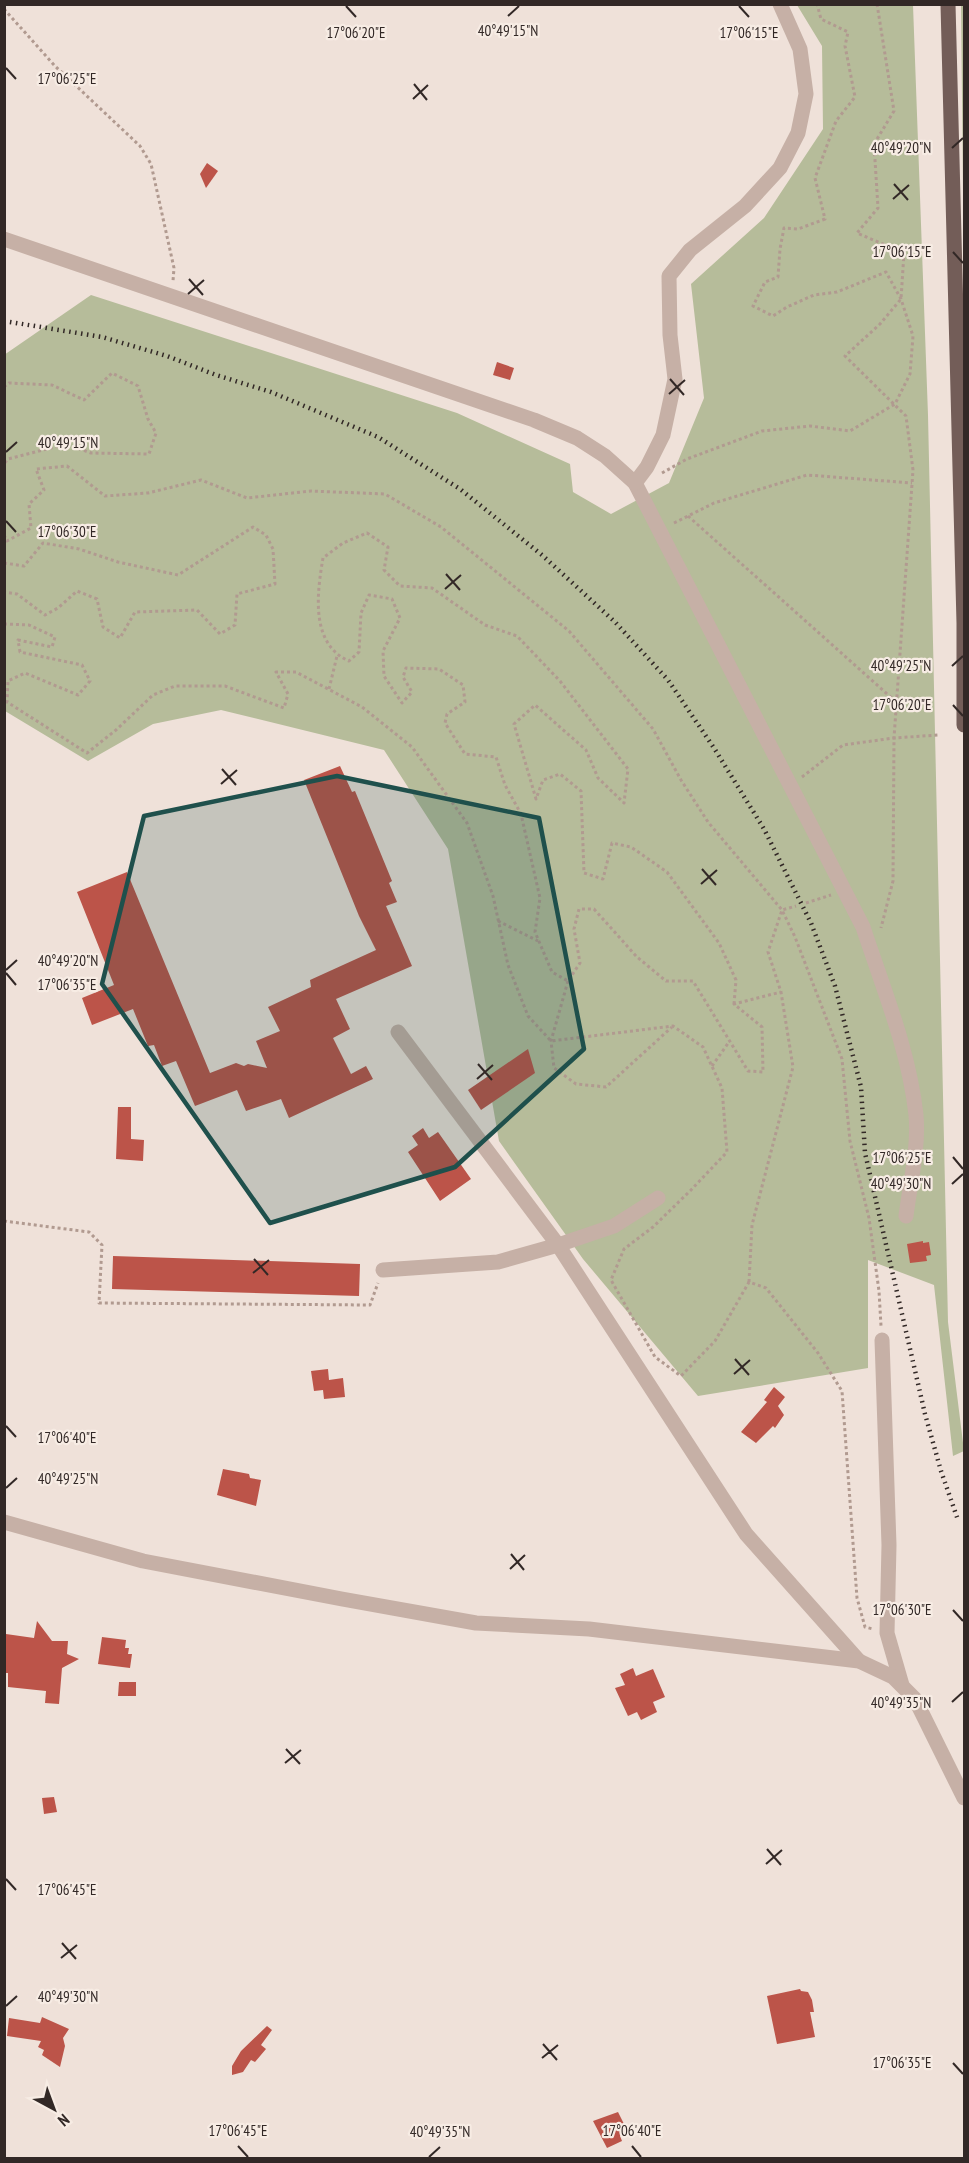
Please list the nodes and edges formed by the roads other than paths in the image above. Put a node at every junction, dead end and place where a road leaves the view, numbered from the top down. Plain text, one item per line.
1 (780, 4) edge
2 (948, 4) edge
3 (4, 239) edge
4 (637, 486) junction
5 (964, 725) edge
6 (398, 1032) dead end
7 (658, 1198) dead end
8 (906, 1216) dead end
9 (558, 1245) junction
10 (383, 1270) road end
11 (882, 1340) road end
12 (4, 1522) edge
13 (859, 1661) junction
14 (903, 1687) junction
15 (964, 1798) edge

1 - 4 street
2 - 5 main road
3 - 4 street
4 - 8 street
6 - 9 street
7 - 9 street
9 - 10 street
9 - 13 street
11 - 14 street
12 - 13 street
13 - 14 street
14 - 15 street

